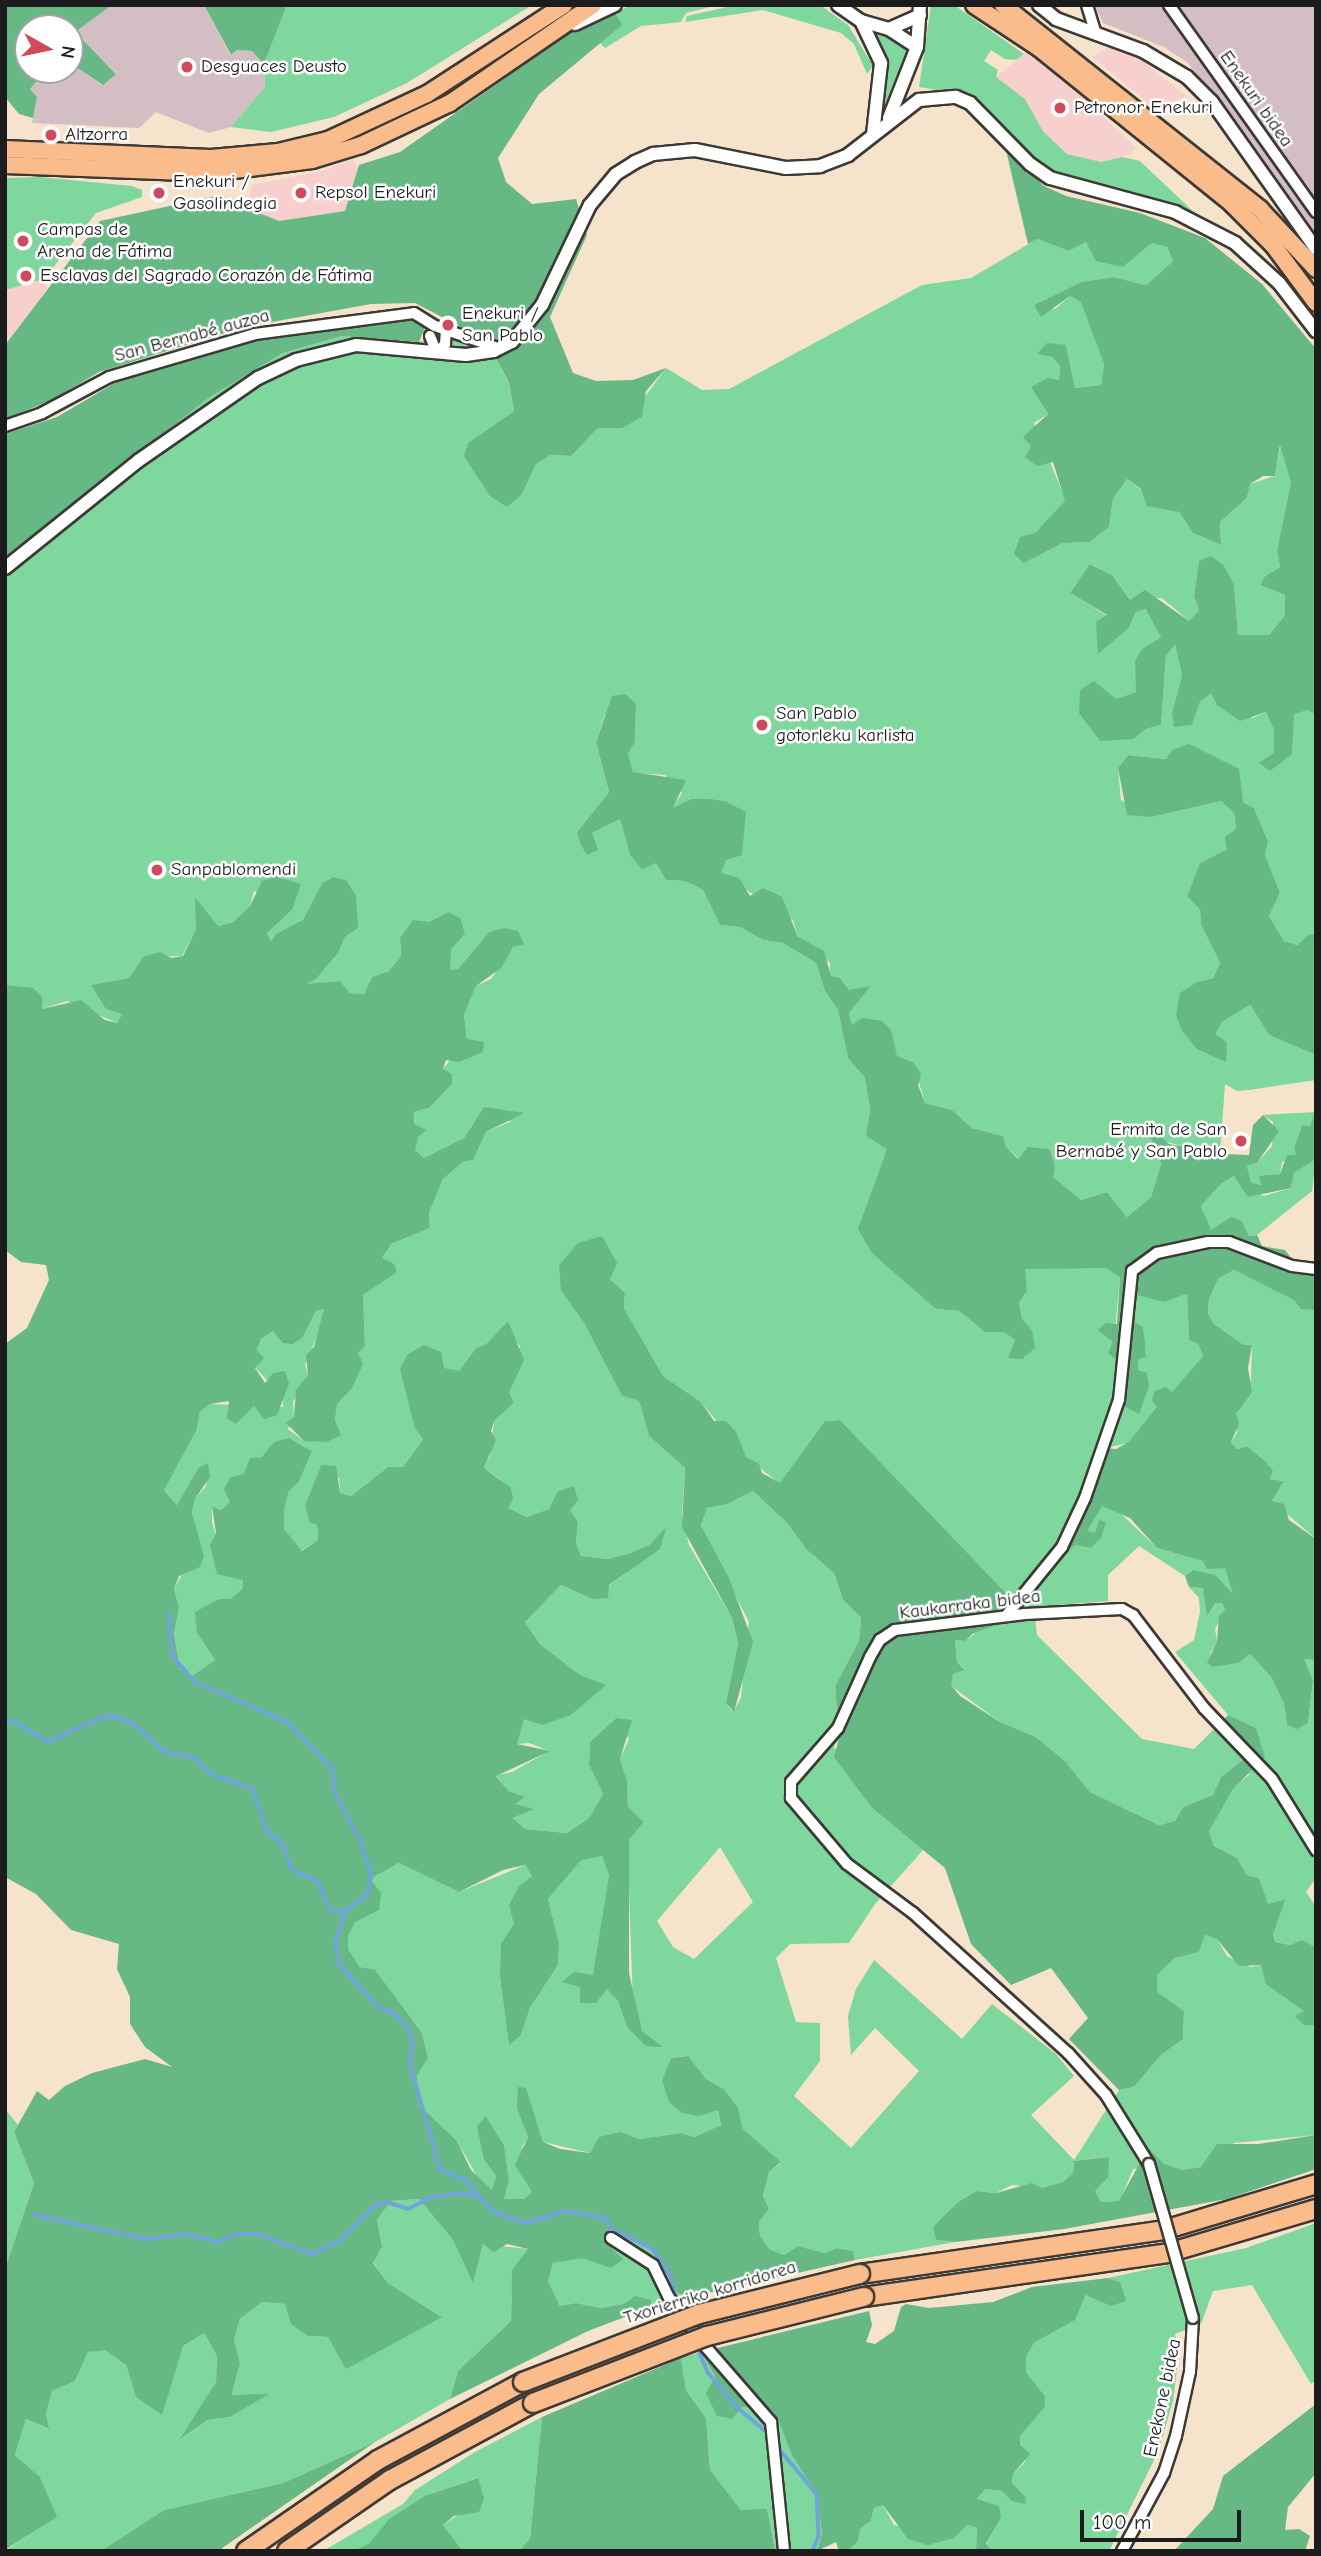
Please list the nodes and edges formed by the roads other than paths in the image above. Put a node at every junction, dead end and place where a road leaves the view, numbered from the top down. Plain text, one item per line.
1 (564, 5) edge
2 (593, 5) edge
3 (615, 5) edge
4 (838, 5) edge
5 (974, 5) edge
6 (1003, 5) edge
7 (1087, 5) edge
8 (1169, 5) edge
9 (1044, 6) edge
10 (920, 10) edge
11 (861, 21) junction
12 (889, 29) junction
13 (1096, 35) junction
14 (533, 44) junction
15 (917, 47) junction
16 (908, 76) junction
17 (919, 100) junction
18 (887, 121) junction
19 (873, 134) junction
20 (5, 149) edge
21 (5, 165) edge
22 (1316, 212) edge
23 (1316, 249) edge
24 (1316, 269) edge
25 (1316, 303) edge
26 (435, 326) junction
27 (446, 331) junction
28 (1316, 331) edge
29 (430, 337) junction
30 (502, 348) junction
31 (420, 351) junction
32 (437, 354) junction
33 (5, 426) edge
34 (5, 568) edge
35 (1316, 1269) edge
36 (1006, 1616) junction
37 (1316, 1850) edge
38 (1149, 2164) joint
39 (1316, 2184) edge
40 (1316, 2209) edge
41 (611, 2238) dead end
42 (246, 2551) edge
43 (287, 2551) edge
44 (784, 2551) edge
45 (1122, 2551) edge

1 - 20 main road
2 - 14 main road
3 - 14 street
4 - 11 street
5 - 25 main road
6 - 24 main road
7 - 13 street
8 - 22 street, Enekuri bidea
9 - 13 street
10 - 12 street
10 - 15 street
11 - 12 street
11 - 19 street
12 - 15 street
13 - 23 street
14 - 21 main road
15 - 16 street
16 - 17 street
16 - 18 street
17 - 18 street
17 - 28 street
18 - 19 street
19 - 30 street
26 - 27 street, San Bernabé auzoa
26 - 29 street
26 - 33 street, San Bernabé auzoa
27 - 30 street, San Bernabé auzoa
27 - 32 street
29 - 31 street
29 - 32 street
30 - 32 street
31 - 32 street
31 - 34 street
35 - 36 street
36 - 37 street, Kaukarraka bidea
36 - 38 street, Kaukarraka bidea
38 - 45 street, Enekone bidea, bridge
39 - 42 highway, Txorierriko korridorea, bridge
40 - 43 highway, Txorierriko korridorea, bridge
41 - 44 street

